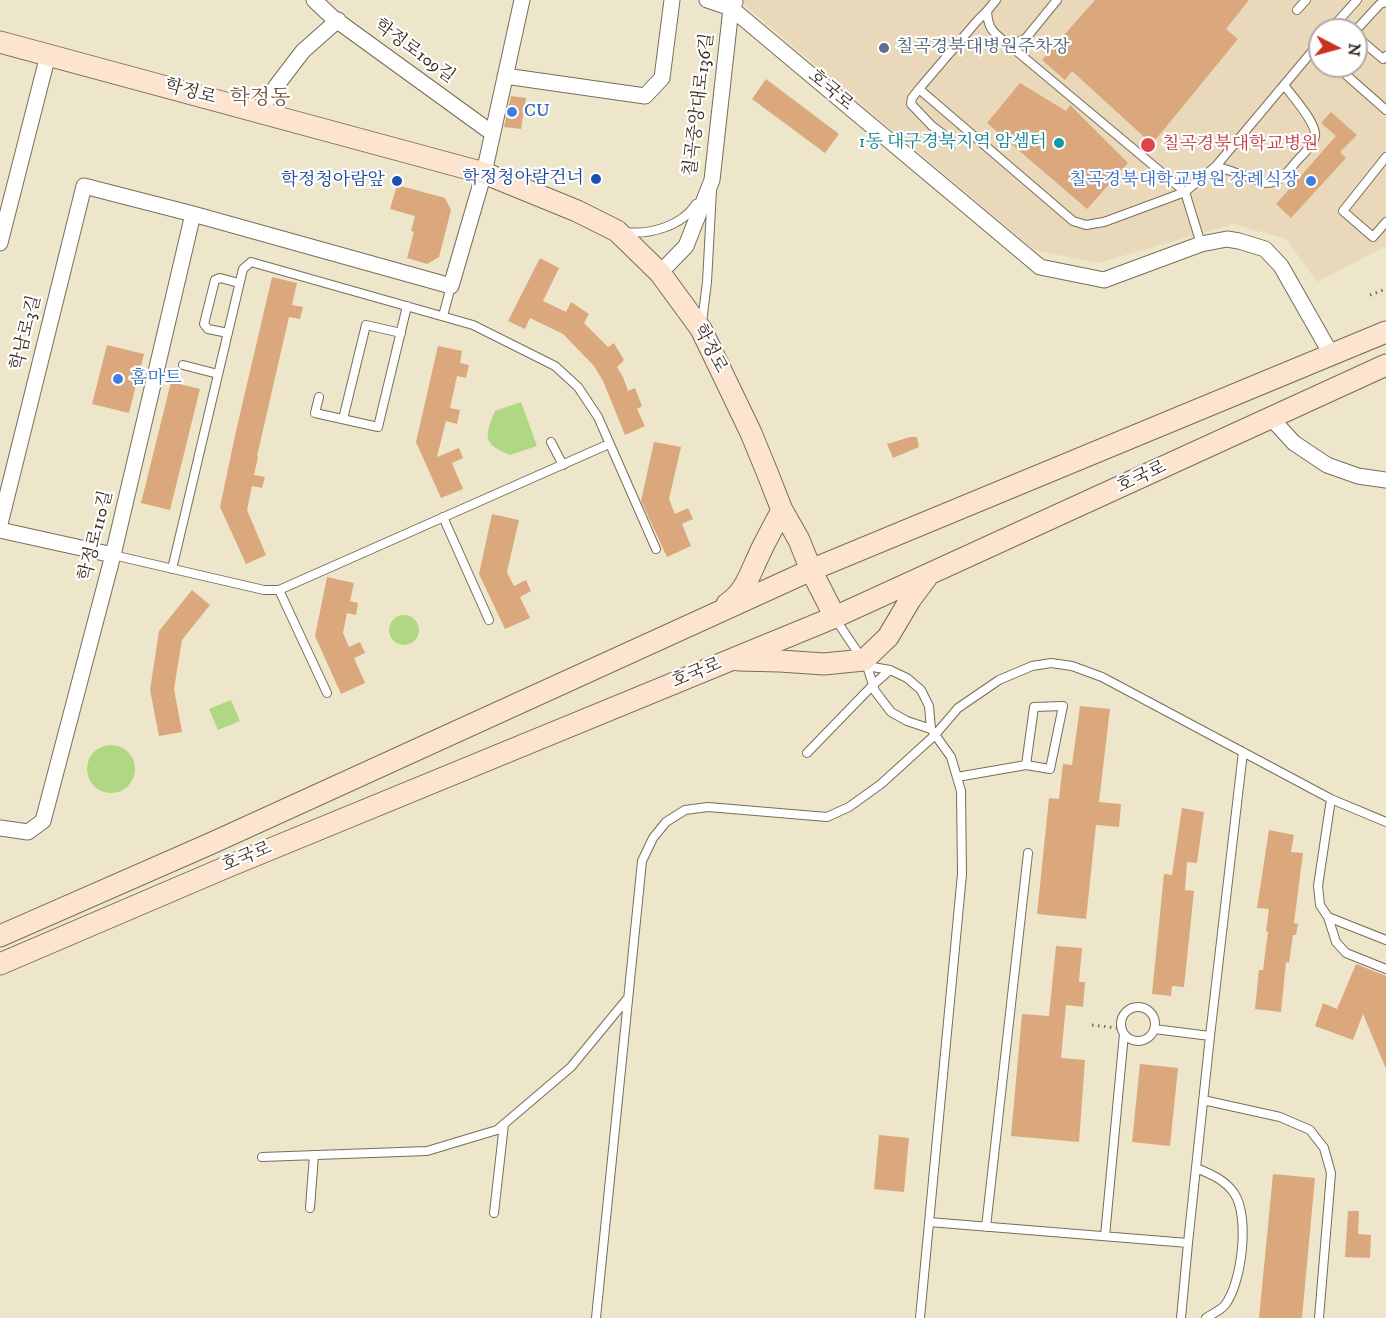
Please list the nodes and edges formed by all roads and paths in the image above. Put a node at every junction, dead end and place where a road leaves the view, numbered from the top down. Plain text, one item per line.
1 (314, 0) edge
2 (522, 0) edge
3 (672, 0) edge
4 (707, 0) edge
5 (996, 0) edge
6 (1057, 0) edge
7 (1306, 0) edge
8 (1356, 0) edge
9 (1386, 2) edge
10 (734, 4) edge
11 (1297, 10) dead end
12 (987, 11) junction
13 (1340, 18) edge
14 (1367, 18) edge
15 (338, 21) junction
16 (0, 42) edge
17 (1008, 44) junction
18 (1368, 46) edge
19 (48, 55) junction
20 (1386, 56) edge
21 (1308, 58) edge
22 (505, 76) junction
23 (1350, 78) edge
24 (1284, 85) junction
25 (919, 89) junction
26 (1386, 110) edge
27 (259, 112) junction
28 (492, 133) junction
29 (952, 141) dead end
30 (1386, 157) edge
31 (1216, 166) junction
32 (484, 173) junction
33 (712, 180) junction
34 (1185, 192) junction
35 (193, 214) junction
36 (1386, 222) edge
37 (617, 231) junction
38 (0, 243) edge
39 (1200, 244) junction
40 (660, 273) junction
41 (239, 283) junction
42 (451, 286) junction
43 (1386, 289) edge
44 (1370, 295) dead end
45 (407, 306) junction
46 (443, 316) junction
47 (701, 329) junction
48 (1386, 332) edge
49 (228, 333) junction
50 (401, 333) junction
51 (1331, 354) junction
52 (183, 365) dead end
53 (1386, 365) edge
54 (218, 374) junction
55 (319, 397) dead end
56 (1271, 418) junction
57 (344, 420) junction
58 (551, 442) dead end
59 (609, 444) junction
60 (563, 465) junction
61 (1386, 480) edge
62 (782, 510) junction
63 (444, 518) junction
64 (0, 524) edge
65 (0, 530) edge
66 (656, 549) dead end
67 (112, 555) junction
68 (172, 569) junction
69 (811, 570) junction
70 (929, 574) junction
71 (279, 590) junction
72 (835, 617) junction
73 (489, 620) dead end
74 (703, 621) junction
75 (730, 660) junction
76 (866, 663) junction
77 (890, 670) junction
78 (873, 685) junction
79 (327, 693) dead end
80 (933, 732) junction
81 (1243, 752) junction
82 (807, 753) dead end
83 (1026, 765) junction
84 (957, 777) junction
85 (1331, 799) junction
86 (1386, 822) edge
87 (0, 828) edge
88 (1028, 853) dead end
89 (1329, 917) junction
90 (0, 936) edge
91 (1386, 940) edge
92 (0, 964) edge
93 (1386, 969) edge
94 (628, 998) junction
95 (1092, 1025) dead end
96 (1154, 1029) junction
97 (1123, 1031) junction
98 (1210, 1036) junction
99 (1203, 1100) junction
100 (504, 1124) junction
101 (314, 1155) junction
102 (262, 1157) dead end
103 (1196, 1168) junction
104 (310, 1208) dead end
105 (494, 1213) dead end
106 (929, 1222) junction
107 (986, 1227) junction
108 (1105, 1236) junction
109 (1188, 1243) junction
110 (596, 1318) edge
111 (920, 1318) edge
112 (1181, 1318) edge
113 (1206, 1318) edge
114 (1319, 1318) edge

1 - 15 street, 학정로109길
2 - 22 street
3 - 22 street
4 - 10 street
5 - 12 lane
6 - 17 lane
7 - 11 lane
8 - 13 lane
9 - 14 lane
10 - 33 street, 칠곡중앙대로136길
10 - 39 street, 호국로
12 - 17 lane
12 - 25 lane
15 - 27 street
15 - 28 street, 학정로109길
16 - 19 main road, 학정로
17 - 34 lane
18 - 20 lane
19 - 27 main road, 학정로
19 - 38 street
21 - 24 lane
22 - 28 street
23 - 26 lane
24 - 31 lane
24 - 31 lane
25 - 29 lane
25 - 34 lane
27 - 32 main road, 학정로
28 - 32 street
30 - 36 lane
31 - 34 lane
32 - 37 main road, 학정로
32 - 42 street
33 - 37 lane
33 - 40 street, 칠곡중앙대로136길
33 - 47 lane
34 - 39 lane
35 - 42 street
35 - 64 street, 학남로3길
35 - 67 street, 학정로110길
37 - 40 main road, 학정로
39 - 51 street, 호국로
40 - 47 main road, 학정로
41 - 45 lane
41 - 49 lane
41 - 49 lane
42 - 46 lane
43 - 44 path
45 - 46 lane
45 - 50 lane
46 - 59 lane
47 - 62 main road, 학정로
48 - 51 main road, 호국로
49 - 54 lane
50 - 57 lane
50 - 57 lane
51 - 69 main road, 호국로
52 - 54 lane
53 - 56 main road, 호국로
54 - 68 lane
55 - 57 lane
56 - 61 street
56 - 70 main road, 호국로
58 - 60 lane
59 - 60 lane
59 - 66 lane
60 - 63 lane
62 - 69 main road, 학정로
62 - 74 main road
63 - 71 lane
63 - 73 lane
65 - 67 street
67 - 68 lane
67 - 87 street, 학정로110길
68 - 71 lane
69 - 72 main road, 학정로
69 - 74 main road, 호국로
70 - 72 main road, 호국로
70 - 76 main road
71 - 79 lane
72 - 75 main road, 호국로
72 - 76 lane
74 - 90 main road, 호국로
75 - 76 main road
75 - 92 main road, 호국로
76 - 77 lane
76 - 78 lane
77 - 78 lane
77 - 80 lane
78 - 80 lane
78 - 82 lane
80 - 81 lane
80 - 84 lane
80 - 94 lane
81 - 85 lane
81 - 98 lane
83 - 83 lane
83 - 84 lane
84 - 106 lane
85 - 86 lane
85 - 89 lane
88 - 107 lane
89 - 91 lane
89 - 93 lane
94 - 100 lane
94 - 110 lane
95 - 97 path
96 - 97 lane
96 - 97 lane
96 - 98 lane
97 - 108 lane
98 - 99 lane
99 - 103 lane
99 - 114 lane
100 - 101 lane
100 - 105 lane
101 - 102 lane
101 - 104 lane
103 - 109 lane
103 - 113 lane
106 - 107 lane
106 - 111 lane
107 - 108 lane
108 - 109 lane
109 - 112 lane

